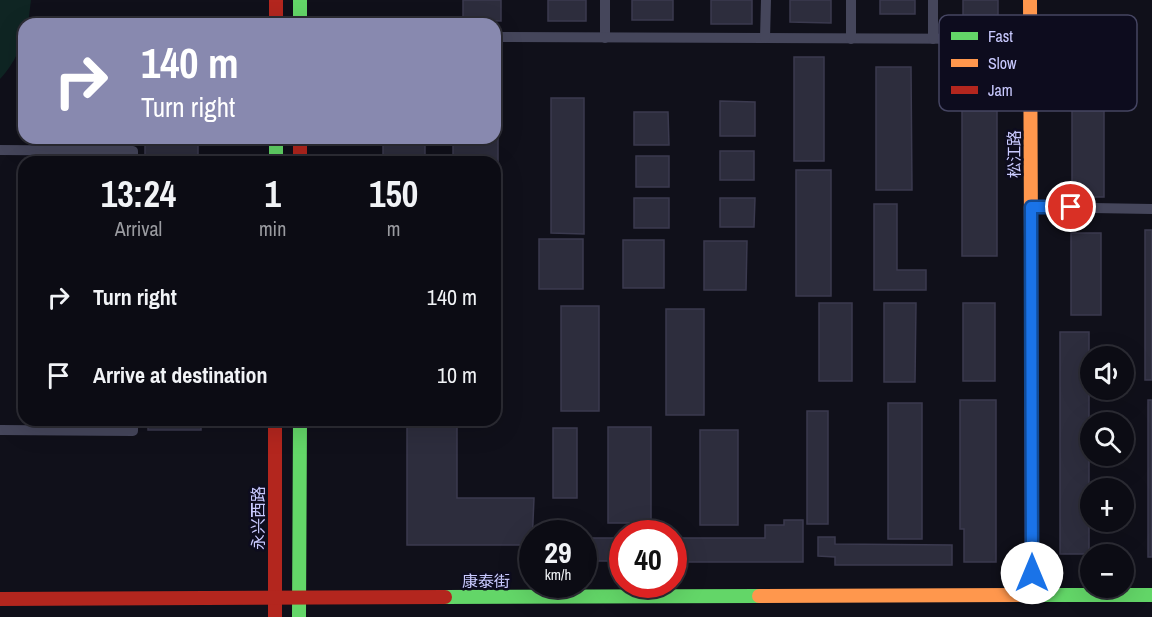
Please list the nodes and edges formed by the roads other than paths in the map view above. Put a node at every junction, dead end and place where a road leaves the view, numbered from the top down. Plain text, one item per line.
1 (276, 0) edge
2 (300, 0) edge
3 (605, 0) edge
4 (766, 0) edge
5 (851, 0) edge
6 (933, 0) edge
7 (276, 18) edge
8 (300, 18) edge
9 (501, 38) edge
10 (605, 38) junction
11 (765, 38) junction
12 (851, 39) junction
13 (933, 39) junction
14 (939, 39) edge
15 (1030, 111) edge
16 (0, 150) edge
17 (134, 156) edge
18 (1031, 207) junction
19 (1152, 209) edge
20 (133, 426) edge
21 (275, 426) edge
22 (300, 426) edge
23 (0, 430) edge
24 (1152, 595) edge
25 (1032, 596) junction
26 (275, 598) junction
27 (299, 598) junction
28 (0, 599) edge
29 (275, 617) edge
30 (299, 617) edge

1 - 7 street
2 - 8 street
3 - 10 lane
4 - 11 lane
5 - 12 lane
6 - 13 lane
9 - 10 lane
10 - 11 lane
11 - 12 lane
12 - 13 lane
13 - 14 lane
15 - 18 street, 松江路
16 - 17 lane
18 - 19 lane
18 - 25 street, 松江路
20 - 23 lane
21 - 26 street, 永兴西路
22 - 27 street
24 - 25 street, 康泰街
25 - 27 street, 康泰街
26 - 27 street, 康泰街
26 - 28 street, 康泰街
26 - 29 street, 永兴西路
27 - 30 street

